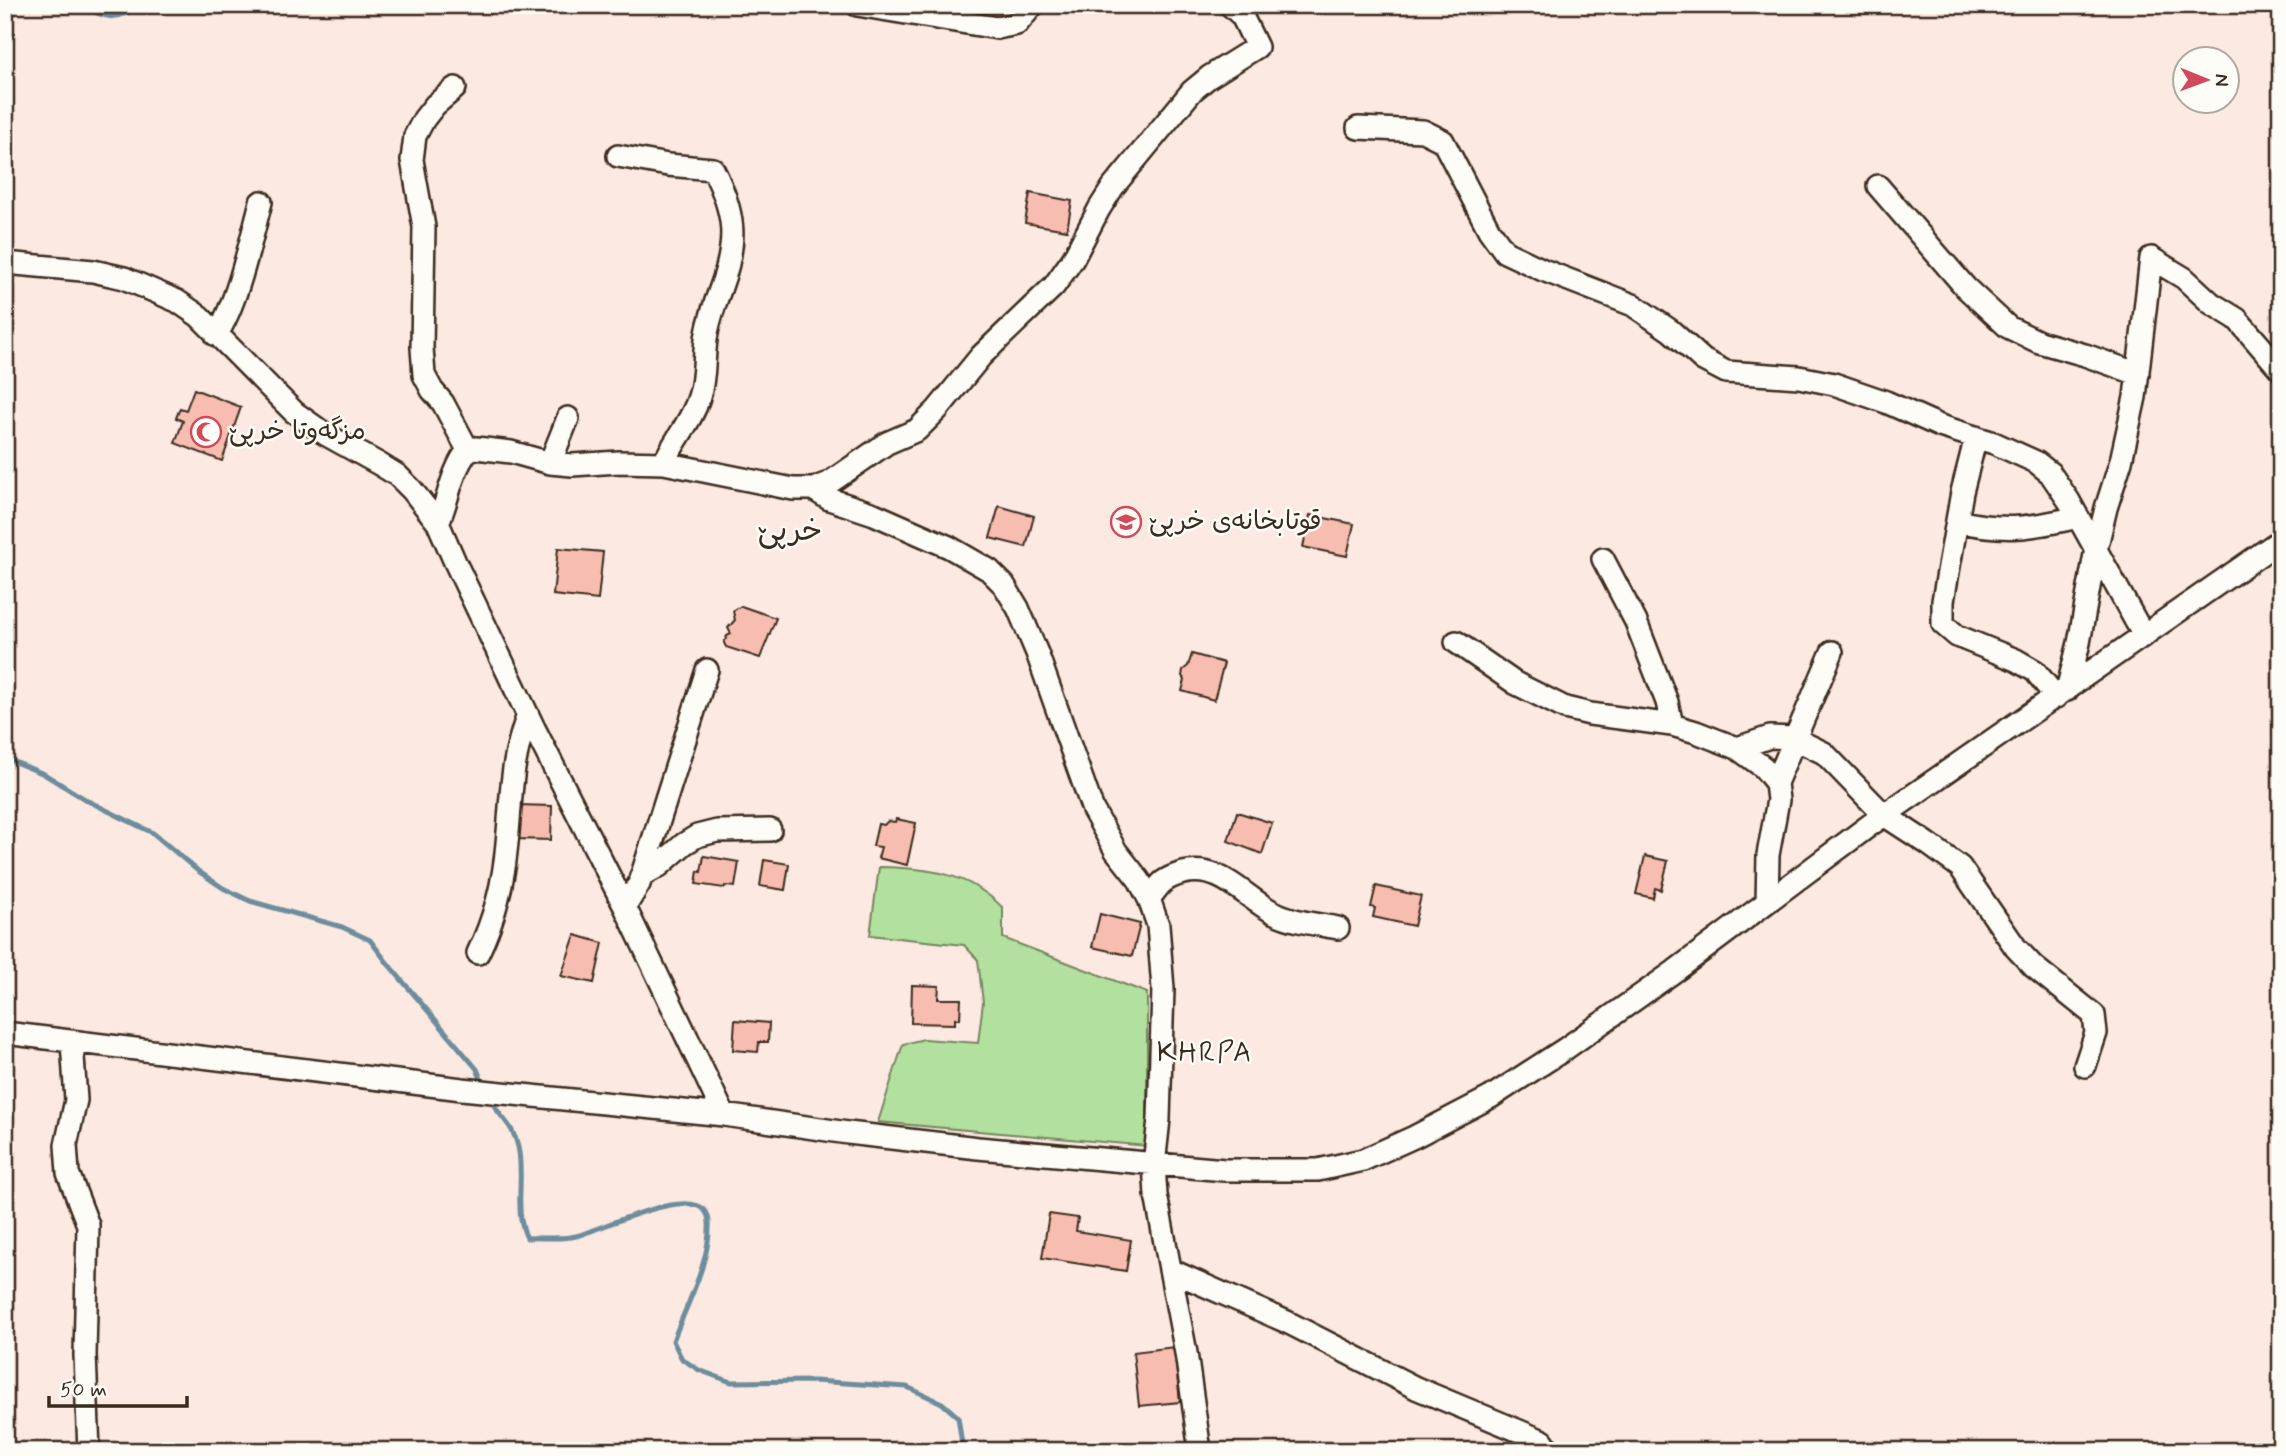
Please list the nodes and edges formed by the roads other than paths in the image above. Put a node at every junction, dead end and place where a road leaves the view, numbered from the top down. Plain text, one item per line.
1 (857, 5) edge
2 (1033, 5) edge
3 (1230, 5) edge
4 (455, 88) dead end
5 (1358, 128) dead end
6 (618, 156) dead end
7 (1878, 186) dead end
8 (261, 202) dead end
9 (5, 263) edge
10 (216, 335) junction
11 (2277, 358) edge
12 (2138, 374) junction
13 (568, 418) dead end
14 (1976, 438) junction
15 (468, 450) junction
16 (550, 463) junction
17 (664, 463) junction
18 (813, 489) junction
19 (2078, 517) junction
20 (1957, 521) junction
21 (438, 523) junction
22 (2281, 540) edge
23 (2096, 549) junction
24 (1603, 559) dead end
25 (2144, 636) junction
26 (1456, 642) dead end
27 (1832, 652) dead end
28 (707, 670) dead end
29 (2061, 693) junction
30 (528, 715) junction
31 (1672, 725) junction
32 (1793, 738) junction
33 (1737, 748) junction
34 (1776, 783) junction
35 (1884, 816) junction
36 (770, 830) dead end
37 (641, 876) junction
38 (1149, 899) junction
39 (1767, 902) junction
40 (625, 907) junction
41 (1338, 928) dead end
42 (478, 953) dead end
43 (5, 1033) edge
44 (72, 1042) junction
45 (2085, 1066) dead end
46 (724, 1115) junction
47 (1154, 1164) junction
48 (1170, 1270) junction
49 (89, 1451) edge
50 (1200, 1451) edge
51 (1549, 1451) edge

1 - 2 street
3 - 18 street
4 - 15 street
5 - 14 street
6 - 17 street
7 - 12 street
8 - 10 street
9 - 10 street
10 - 21 street
11 - 12 street
12 - 23 street
13 - 16 street
14 - 19 street
14 - 20 street
15 - 16 street
15 - 21 street
16 - 17 street
17 - 18 street
18 - 38 street
19 - 20 street
19 - 23 street
20 - 29 street
21 - 30 street
22 - 25 street
23 - 25 street
23 - 29 street
24 - 31 street
25 - 29 street
26 - 31 street
27 - 32 street
28 - 37 street
29 - 35 street
30 - 40 street
30 - 42 street
31 - 33 street
32 - 33 street
32 - 34 street
32 - 35 street
33 - 34 street
34 - 39 street
35 - 39 street
35 - 45 street
36 - 37 street
37 - 40 street
38 - 41 street
38 - 47 street
39 - 47 street
40 - 46 street
43 - 44 street
44 - 46 street
44 - 49 street
46 - 47 street
47 - 48 street
48 - 50 street
48 - 51 street

